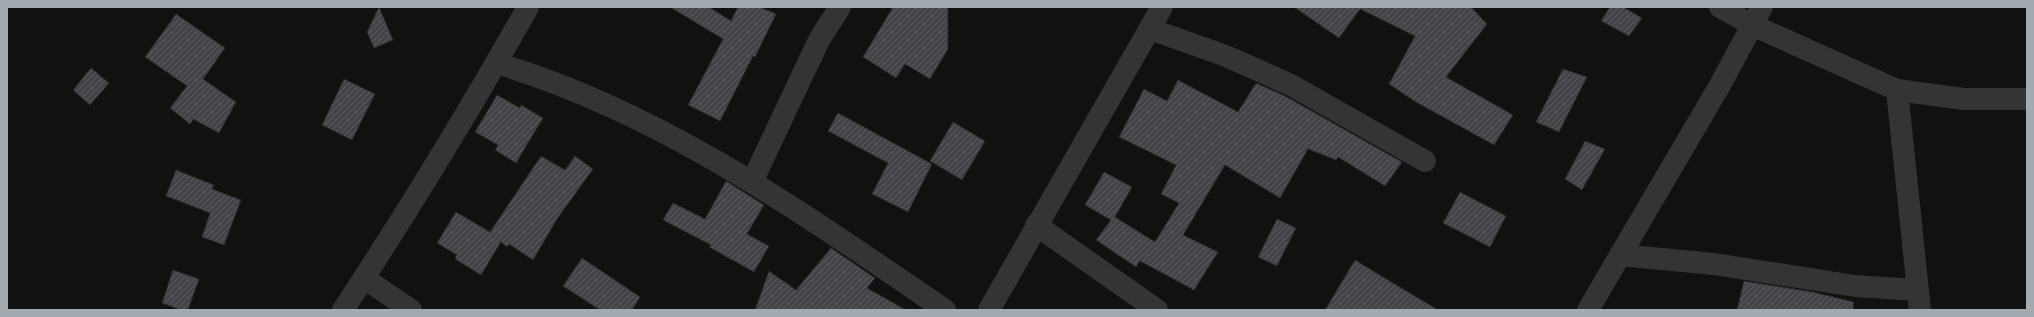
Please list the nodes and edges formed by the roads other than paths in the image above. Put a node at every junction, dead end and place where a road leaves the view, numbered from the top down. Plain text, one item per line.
1 (528, 7) edge
2 (840, 7) edge
3 (1162, 7) edge
4 (1720, 7) edge
5 (1757, 16) edge
6 (1150, 29) junction
7 (496, 63) junction
8 (1897, 90) junction
9 (2027, 98) edge
10 (1425, 161) dead end
11 (752, 182) junction
12 (1036, 226) junction
13 (1620, 255) junction
14 (364, 278) junction
15 (1919, 300) edge
16 (343, 310) edge
17 (411, 310) edge
18 (945, 310) edge
19 (989, 310) edge
20 (1158, 310) edge
21 (1588, 310) edge

1 - 7 street
2 - 11 street
3 - 6 street
4 - 5 street
5 - 8 street
5 - 13 street
6 - 10 street
6 - 12 street
7 - 11 street
7 - 14 street
8 - 9 street
8 - 15 street
11 - 18 street
12 - 19 street
12 - 20 street
13 - 15 street
13 - 21 street
14 - 16 street
14 - 17 street

